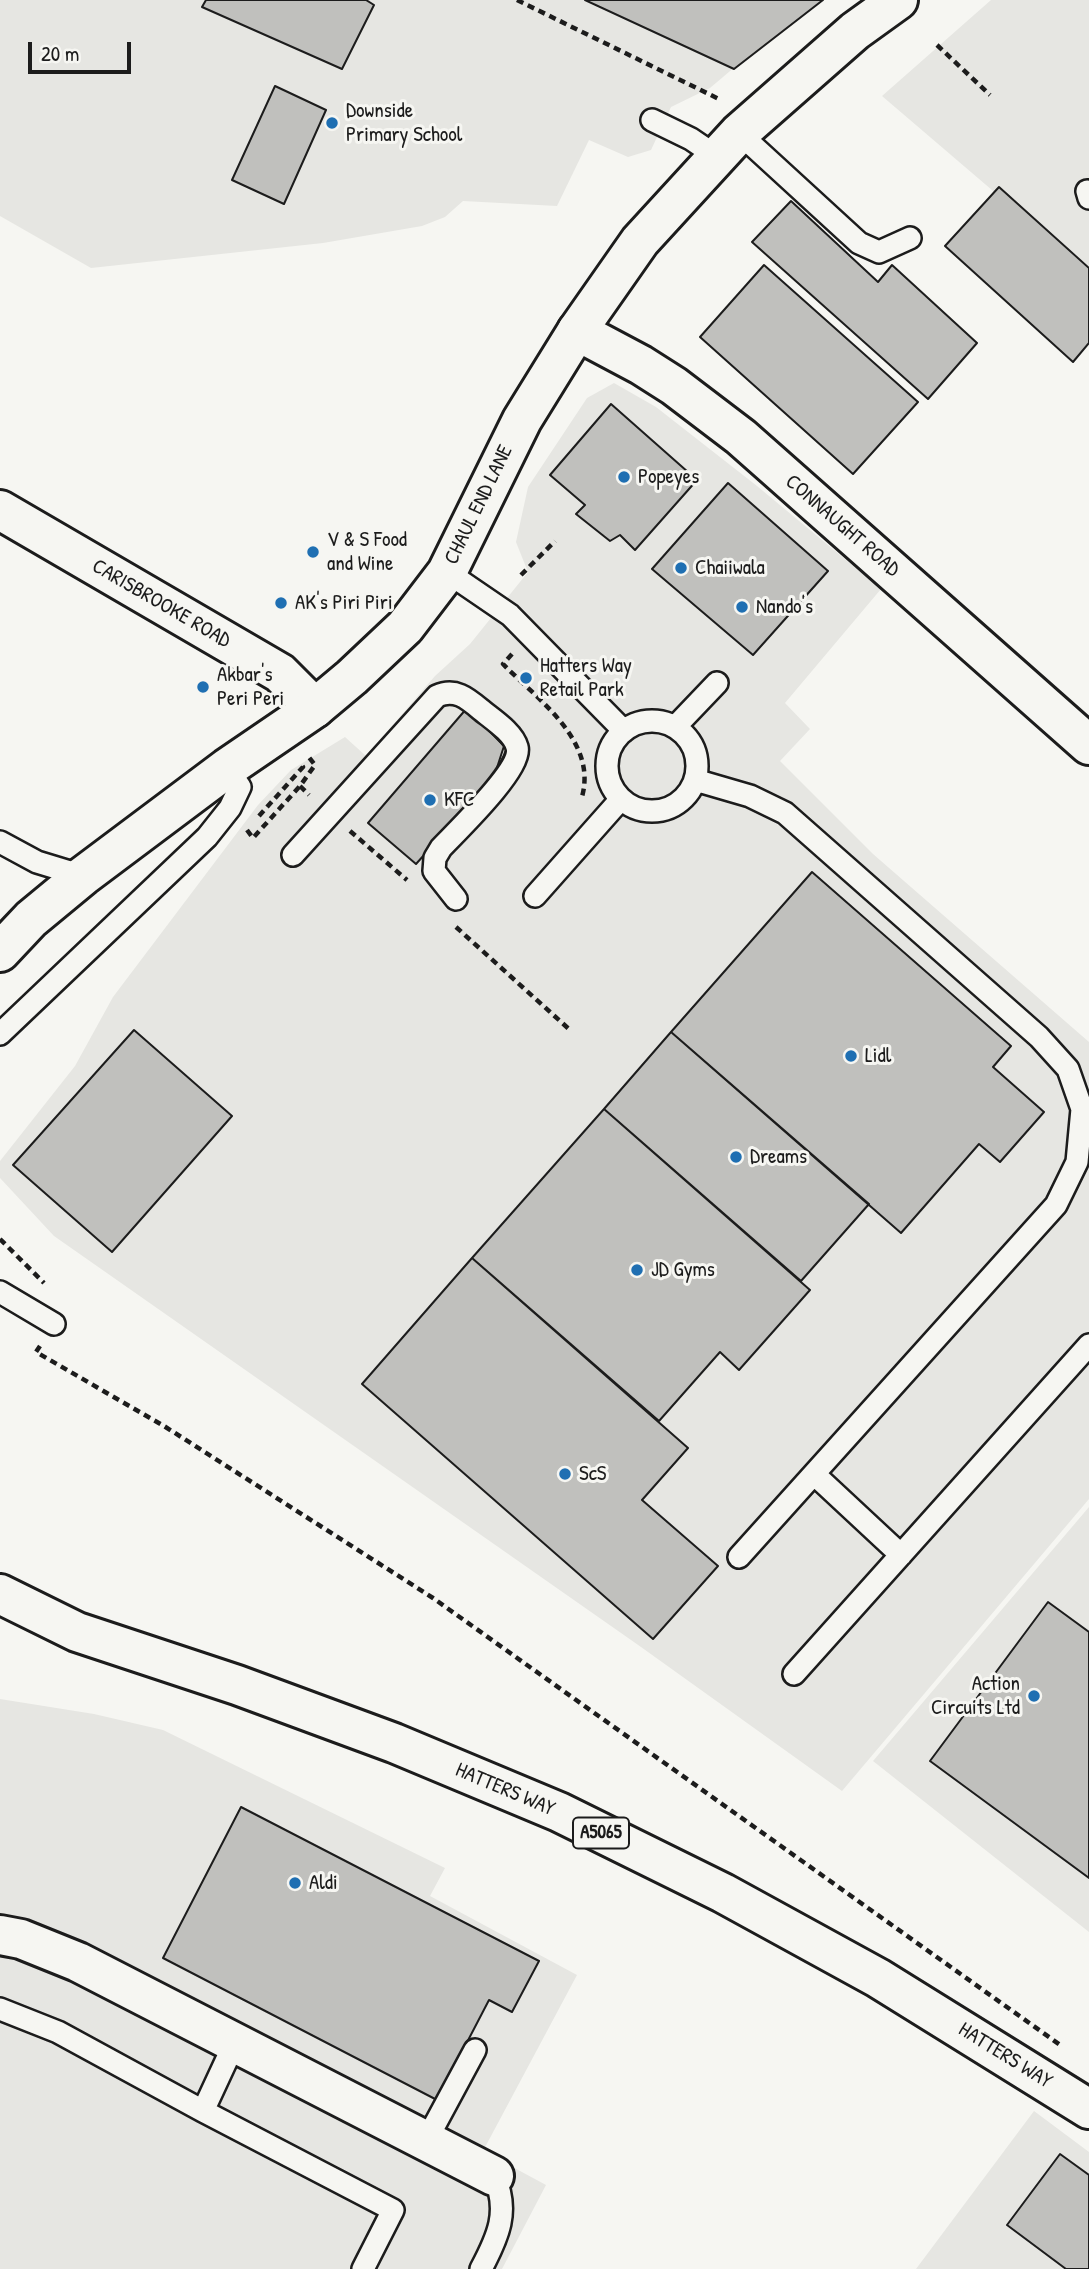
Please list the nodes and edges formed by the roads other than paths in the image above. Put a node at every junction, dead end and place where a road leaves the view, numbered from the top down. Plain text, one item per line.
1 (898, 0) edge
2 (652, 120) dead end
3 (737, 135) junction
4 (910, 238) dead end
5 (577, 331) junction
6 (0, 510) edge
7 (447, 572) junction
8 (717, 683) dead end
9 (315, 708) junction
10 (675, 727) junction
11 (624, 731) junction
12 (1089, 745) edge
13 (227, 768) junction
14 (695, 780) junction
15 (621, 799) junction
16 (0, 842) edge
17 (293, 855) dead end
18 (83, 876) junction
19 (535, 896) dead end
20 (456, 899) dead end
21 (0, 952) edge
22 (0, 1034) edge
23 (1083, 1167) edge
24 (0, 1292) edge
25 (54, 1324) road end
26 (1089, 1345) edge
27 (814, 1474) junction
28 (901, 1555) junction
29 (739, 1557) dead end
30 (0, 1594) edge
31 (0, 1620) edge
32 (77, 1632) junction
33 (794, 1674) dead end
34 (0, 1934) edge
35 (0, 2010) edge
36 (235, 2042) junction
37 (475, 2050) dead end
38 (1089, 2109) edge
39 (202, 2111) junction
40 (426, 2141) junction
41 (494, 2176) joint
42 (363, 2269) edge
43 (481, 2269) edge

1 - 3 street, CHAUL END LANE
2 - 3 lane
3 - 4 lane
3 - 5 street, CHAUL END LANE
5 - 7 street, CHAUL END LANE
5 - 12 street, CONNAUGHT ROAD
6 - 9 street, CARISBROOKE ROAD
7 - 9 street, CHAUL END LANE
7 - 11 lane
8 - 10 lane
9 - 13 street, CHAUL END LANE
10 - 11 lane
10 - 14 lane
11 - 15 lane
13 - 18 street, CHAUL END LANE
13 - 22 lane
14 - 15 lane
14 - 23 lane
15 - 19 lane
16 - 18 lane
17 - 20 lane
18 - 21 street, CHAUL END LANE
23 - 27 lane
24 - 25 lane
26 - 28 lane
27 - 28 lane
27 - 29 lane
28 - 33 lane
30 - 32 street, HATTERS WAY / A5065
31 - 32 street, HATTERS WAY / A5065
32 - 38 street, HATTERS WAY / A5065
34 - 36 street
35 - 39 lane
36 - 39 lane
36 - 40 street
37 - 40 lane
39 - 42 lane
40 - 41 street
41 - 43 lane

